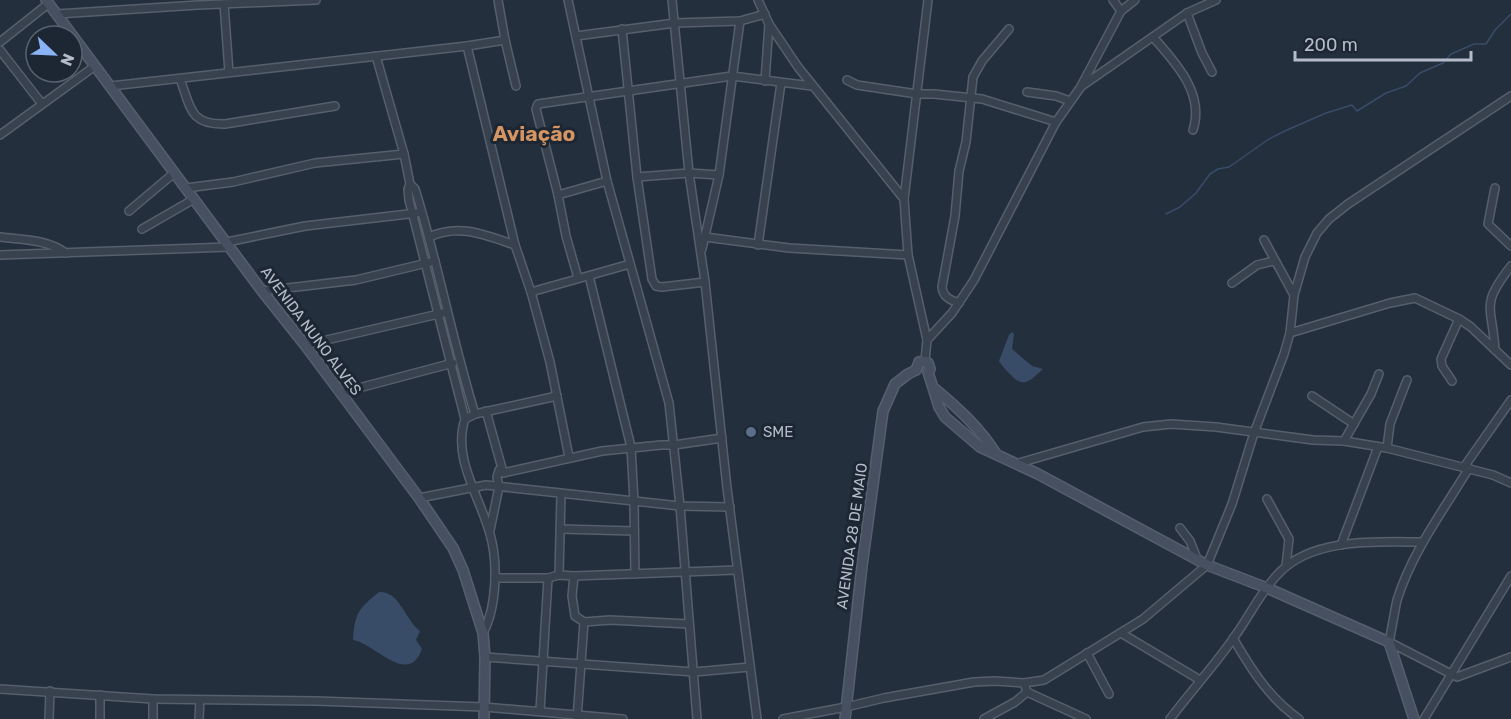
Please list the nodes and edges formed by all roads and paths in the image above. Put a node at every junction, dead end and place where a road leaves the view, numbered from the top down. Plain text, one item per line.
1 (296, 0) edge
2 (316, 0) edge
3 (498, 0) edge
4 (568, 0) edge
5 (672, 0) edge
6 (758, 0) edge
7 (928, 0) edge
8 (1113, 0) edge
9 (1216, 0) edge
10 (1133, 1) edge
11 (47, 2) edge
12 (197, 2) edge
13 (245, 2) edge
14 (224, 4) junction
15 (1121, 11) junction
16 (57, 14) junction
17 (1187, 14) junction
18 (765, 15) junction
19 (740, 21) junction
20 (675, 23) junction
21 (770, 24) junction
22 (622, 29) junction
23 (1009, 30) dead end
24 (576, 36) junction
25 (1153, 37) junction
26 (504, 40) junction
27 (0, 42) edge
28 (467, 46) junction
29 (0, 50) edge
30 (376, 56) junction
31 (95, 66) junction
32 (229, 72) junction
33 (1212, 72) dead end
34 (732, 76) junction
35 (180, 79) junction
36 (847, 80) dead end
37 (765, 81) junction
38 (680, 82) junction
39 (781, 83) junction
40 (111, 86) junction
41 (516, 86) dead end
42 (812, 86) junction
43 (1080, 88) junction
44 (627, 91) junction
45 (1027, 92) dead end
46 (917, 94) junction
47 (1511, 96) edge
48 (588, 97) junction
49 (972, 97) junction
50 (1070, 101) junction
51 (42, 104) junction
52 (335, 106) dead end
53 (1056, 122) junction
54 (1193, 130) dead end
55 (0, 135) edge
56 (404, 154) junction
57 (174, 173) junction
58 (689, 173) junction
59 (719, 175) junction
60 (637, 177) junction
61 (607, 181) junction
62 (410, 183) junction
63 (186, 188) junction
64 (1496, 188) dead end
65 (558, 195) junction
66 (194, 199) junction
67 (904, 199) junction
68 (129, 212) dead end
69 (421, 212) junction
70 (412, 214) junction
71 (142, 229) dead end
72 (0, 237) edge
73 (429, 237) junction
74 (705, 237) junction
75 (1264, 240) dead end
76 (228, 245) junction
77 (515, 245) junction
78 (758, 245) junction
79 (1511, 246) edge
80 (66, 253) junction
81 (701, 253) junction
82 (0, 255) edge
83 (908, 255) junction
84 (435, 261) junction
85 (1274, 261) junction
86 (425, 263) junction
87 (630, 264) junction
88 (1511, 266) edge
89 (589, 276) junction
90 (578, 278) junction
91 (705, 282) junction
92 (1232, 283) dead end
93 (262, 291) junction
94 (531, 292) junction
95 (1294, 295) junction
96 (959, 303) junction
97 (448, 312) junction
98 (438, 315) junction
99 (1459, 319) junction
100 (1290, 333) junction
101 (927, 340) junction
102 (305, 345) junction
103 (1495, 350) junction
104 (925, 361) junction
105 (460, 363) junction
106 (451, 364) junction
107 (1511, 365) edge
108 (916, 370) junction
109 (928, 372) junction
110 (1379, 374) dead end
111 (1407, 380) dead end
112 (1452, 381) dead end
113 (934, 388) junction
114 (339, 393) junction
115 (557, 396) junction
116 (1312, 396) dead end
117 (1511, 400) edge
118 (486, 411) junction
119 (475, 414) junction
120 (465, 419) junction
121 (1354, 424) junction
122 (1254, 433) junction
123 (722, 438) junction
124 (1344, 441) junction
125 (674, 445) junction
126 (631, 447) junction
127 (1378, 447) junction
128 (1386, 448) junction
129 (996, 454) junction
130 (569, 457) junction
131 (1016, 464) junction
132 (1466, 468) junction
133 (503, 473) junction
134 (1511, 483) edge
135 (499, 488) junction
136 (472, 489) junction
137 (561, 495) junction
138 (419, 498) junction
139 (1267, 499) dead end
140 (634, 502) junction
141 (680, 506) junction
142 (730, 507) junction
143 (1180, 528) dead end
144 (560, 529) junction
145 (634, 531) junction
146 (490, 532) junction
147 (1423, 542) junction
148 (1341, 544) junction
149 (1203, 563) junction
150 (1286, 566) junction
151 (738, 570) junction
152 (685, 573) junction
153 (635, 574) junction
154 (559, 575) junction
155 (574, 576) junction
156 (1511, 576) edge
157 (495, 578) junction
158 (548, 578) junction
159 (1267, 588) junction
160 (584, 622) junction
161 (689, 624) junction
162 (483, 633) junction
163 (1121, 633) junction
164 (1233, 638) junction
165 (1389, 642) junction
166 (1087, 653) junction
167 (485, 657) junction
168 (1511, 657) edge
169 (544, 660) junction
170 (582, 664) junction
171 (750, 667) junction
172 (693, 672) junction
173 (1451, 676) junction
174 (1200, 680) junction
175 (1024, 683) junction
176 (0, 689) edge
177 (50, 692) junction
178 (1027, 692) junction
179 (1109, 694) dead end
180 (100, 695) junction
181 (153, 699) junction
182 (200, 700) junction
183 (484, 707) junction
184 (846, 707) junction
185 (540, 711) junction
186 (577, 718) edge
187 (49, 719) edge
188 (100, 719) edge
189 (153, 719) edge
190 (200, 719) edge
191 (484, 719) edge
192 (623, 719) edge
193 (697, 719) edge
194 (757, 719) edge
195 (783, 719) edge
196 (845, 719) edge
197 (984, 719) edge
198 (1086, 719) edge
199 (1170, 719) edge
200 (1299, 719) edge
201 (1414, 719) edge
202 (1424, 719) edge

1 - 2 street
1 - 13 street
3 - 26 street
4 - 24 street
5 - 20 street
6 - 18 street
7 - 46 street
8 - 15 street
9 - 17 street
10 - 15 street
11 - 16 street, AVENIDA NUNO ALVES
11 - 27 street
12 - 14 street
12 - 16 street
13 - 14 street
14 - 32 street
15 - 43 street
16 - 31 street, AVENIDA NUNO ALVES
17 - 25 street
17 - 33 street
18 - 19 street
18 - 21 street
19 - 20 street
19 - 34 street
20 - 22 street
20 - 38 street
21 - 37 street
21 - 42 street
22 - 24 street
22 - 44 street
23 - 49 street
24 - 48 street
25 - 43 street
25 - 54 street
26 - 28 street
26 - 41 street
28 - 30 street
28 - 77 street
29 - 51 street
30 - 32 street
30 - 56 street
31 - 40 street, AVENIDA NUNO ALVES
31 - 51 street
32 - 35 street
34 - 37 street
34 - 38 street
34 - 59 street
35 - 40 street
35 - 52 street
36 - 46 street
37 - 39 street
38 - 44 street
38 - 58 street
39 - 42 street
39 - 78 street
40 - 57 street, AVENIDA NUNO ALVES
42 - 67 street
43 - 50 street
44 - 48 street
44 - 60 street
45 - 50 street
46 - 49 street
46 - 67 street
47 - 95 street
48 - 61 street
48 - 65 street
49 - 53 street
49 - 96 street
50 - 53 street
51 - 55 street
53 - 96 street
56 - 62 street
56 - 63 street
57 - 63 street, AVENIDA NUNO ALVES
57 - 68 street
58 - 59 street
58 - 60 street
58 - 81 street
59 - 74 street
60 - 91 street
61 - 65 street
61 - 87 street
62 - 69 street
62 - 70 street
63 - 66 street, AVENIDA NUNO ALVES
64 - 79 street
65 - 90 street
66 - 71 street
66 - 76 street, AVENIDA NUNO ALVES
67 - 83 street
69 - 70 street
69 - 73 street
70 - 76 street
70 - 86 street
72 - 80 street
73 - 77 street
73 - 84 street
74 - 78 street
74 - 81 street
75 - 85 street
76 - 80 street
76 - 93 street, AVENIDA NUNO ALVES
77 - 94 street
78 - 83 street
80 - 82 street
81 - 91 street
83 - 101 street
84 - 86 street
84 - 97 street
85 - 92 street
85 - 95 street
86 - 93 street
86 - 98 street
87 - 89 street
87 - 125 street
88 - 103 street
89 - 90 street
89 - 126 street
90 - 94 street
91 - 123 street
93 - 102 street, AVENIDA NUNO ALVES
94 - 115 street
95 - 100 street
96 - 101 street
97 - 98 street
97 - 105 street
98 - 102 street
98 - 106 street
99 - 100 street
99 - 103 street
99 - 112 street
100 - 122 street
101 - 104 street
102 - 114 street, AVENIDA NUNO ALVES
103 - 107 street
104 - 108 street
104 - 109 street
105 - 106 street
105 - 119 street
106 - 114 street
106 - 120 street
108 - 109 street
108 - 184 street, AVENIDA 28 DE MAIO
109 - 113 street
110 - 121 street
111 - 128 street
113 - 129 street
113 - 129 street
114 - 138 street, AVENIDA NUNO ALVES
115 - 118 street
115 - 130 street
116 - 121 street
117 - 132 street
118 - 119 street
118 - 133 street
119 - 120 street
120 - 136 street
121 - 124 street
122 - 124 street
122 - 131 street
122 - 149 street
123 - 125 street
123 - 142 street
124 - 127 street
125 - 126 street
125 - 141 street
126 - 130 street
126 - 140 street
127 - 128 street
127 - 148 street
128 - 132 street
129 - 131 street
130 - 133 street
131 - 149 street
132 - 134 street
132 - 147 street
133 - 135 street
135 - 136 street
135 - 137 street
135 - 146 street
136 - 138 street
136 - 146 street
137 - 140 street
137 - 144 street
138 - 162 street, AVENIDA NUNO ALVES
139 - 150 street
140 - 141 street
140 - 145 street
141 - 142 street
141 - 152 street
142 - 151 street
143 - 149 street
144 - 145 street
144 - 154 street
145 - 153 street
146 - 157 street
147 - 148 street
147 - 165 street
148 - 150 street
149 - 159 street
149 - 163 street
150 - 159 street
151 - 152 street
151 - 171 street
152 - 153 street
152 - 161 street
153 - 155 street
154 - 155 street
154 - 158 street
155 - 160 street
156 - 173 street
157 - 158 street
157 - 162 street
158 - 169 street
159 - 164 street
159 - 165 street
160 - 161 street
160 - 170 street
161 - 172 street
162 - 167 street, AVENIDA NUNO ALVES
163 - 166 street
163 - 174 street
164 - 174 street
164 - 200 street
165 - 173 street
165 - 201 street
166 - 175 street
166 - 179 street
167 - 169 street
167 - 183 street, AVENIDA NUNO ALVES
168 - 173 street
169 - 170 street
169 - 185 street
170 - 172 street
170 - 186 street
171 - 172 street
171 - 194 street
172 - 193 street
173 - 202 street
174 - 199 street
175 - 178 street
175 - 184 street
176 - 177 street
177 - 180 street
177 - 187 street
178 - 197 street
178 - 198 street
180 - 181 street
180 - 188 street
181 - 182 street
181 - 189 street
182 - 183 street
182 - 190 street
183 - 185 street
183 - 191 street, AVENIDA NUNO ALVES
184 - 195 street
184 - 196 street, AVENIDA 28 DE MAIO
185 - 186 street
186 - 192 street

